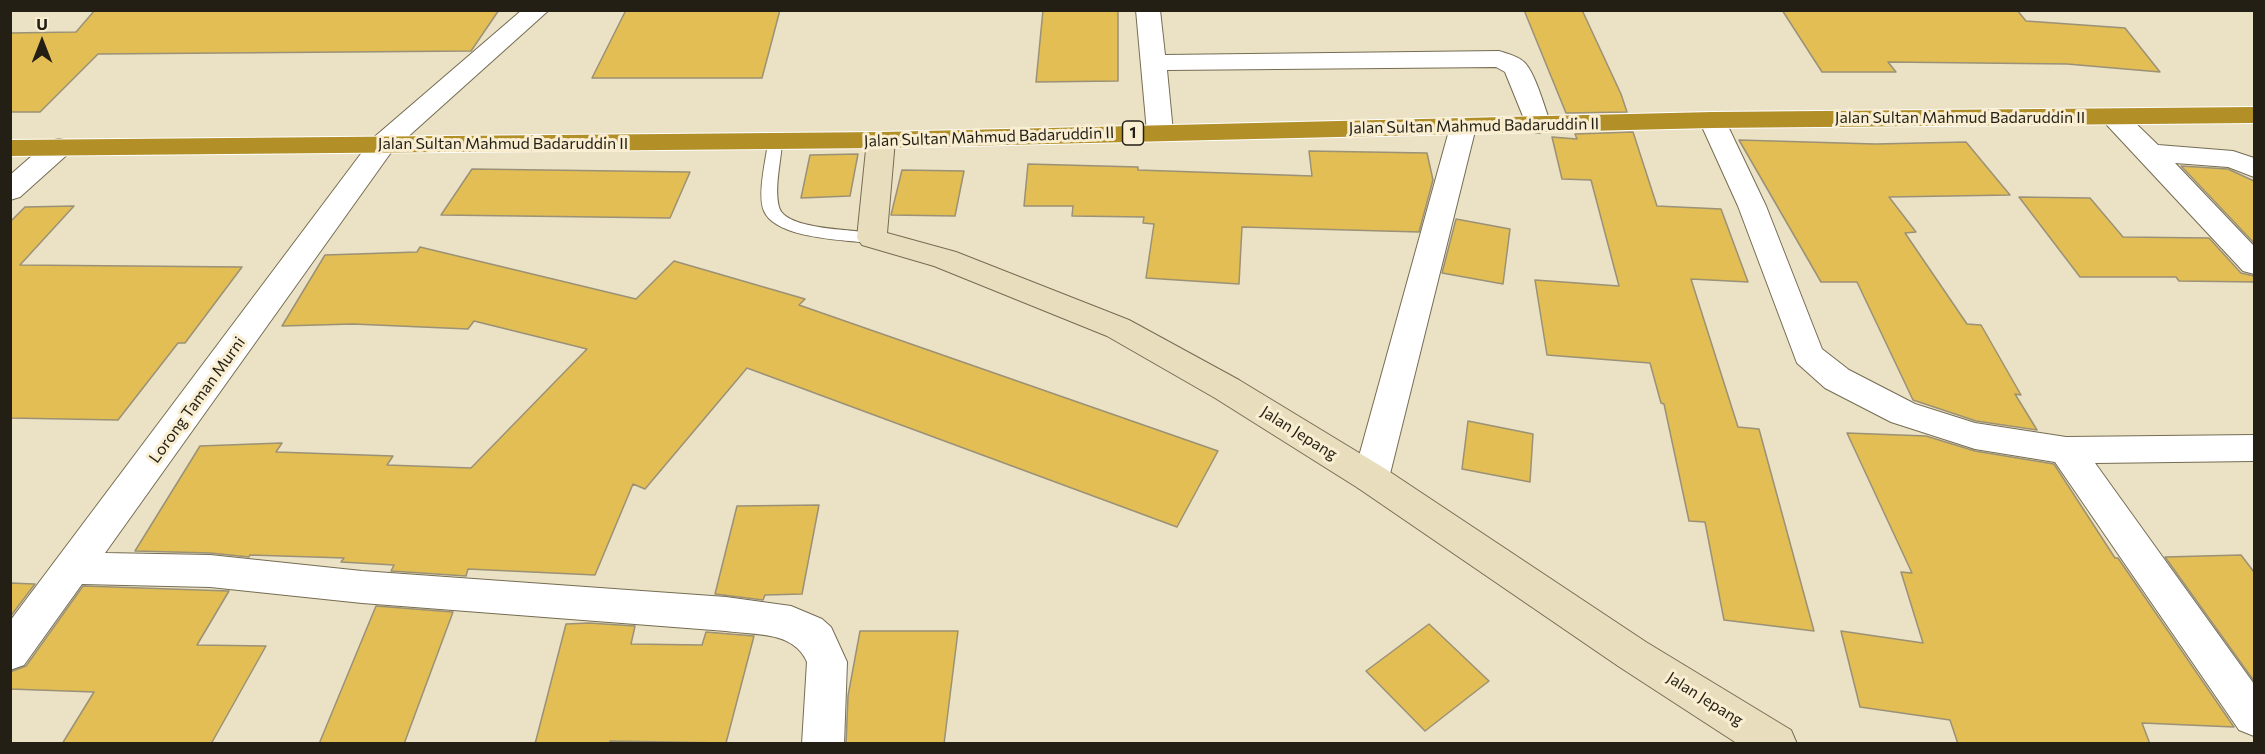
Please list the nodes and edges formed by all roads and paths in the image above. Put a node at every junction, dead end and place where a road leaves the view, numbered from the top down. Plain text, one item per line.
1 (537, 10) edge
2 (1148, 10) edge
3 (1154, 63) junction
4 (2254, 115) edge
5 (2114, 117) junction
6 (1712, 120) junction
7 (1538, 125) junction
8 (1463, 127) junction
9 (1160, 132) junction
10 (881, 140) junction
11 (776, 142) junction
12 (382, 145) junction
13 (59, 147) junction
14 (10, 148) edge
15 (2150, 153) junction
16 (2254, 168) edge
17 (10, 191) edge
18 (872, 238) junction
19 (2254, 264) edge
20 (2254, 448) edge
21 (2066, 450) junction
22 (1371, 478) junction
23 (75, 568) junction
24 (10, 653) edge
25 (2254, 717) edge
26 (823, 744) edge
27 (1776, 744) edge

1 - 12 street, Lorong Taman Murni
2 - 3 street
3 - 7 street
3 - 9 street
4 - 5 highway, Jalan Sultan Mahmud Badaruddin II / 1
5 - 6 highway, Jalan Sultan Mahmud Badaruddin II / 1
5 - 15 street
6 - 7 highway, Jalan Sultan Mahmud Badaruddin II / 1
6 - 21 street
7 - 8 highway, Jalan Sultan Mahmud Badaruddin II / 1
8 - 9 highway, Jalan Sultan Mahmud Badaruddin II / 1
8 - 22 street
9 - 10 highway, Jalan Sultan Mahmud Badaruddin II / 1
10 - 11 highway, Jalan Sultan Mahmud Badaruddin II / 1
10 - 18 street
11 - 12 highway, Jalan Sultan Mahmud Badaruddin II / 1
11 - 18 lane
12 - 13 highway, Jalan Sultan Mahmud Badaruddin II / 1
12 - 23 street, Lorong Taman Murni
13 - 14 highway, Jalan Sultan Mahmud Badaruddin II / 1
13 - 17 street
15 - 16 street
15 - 19 street
18 - 22 street, Jalan Jepang
20 - 21 street
21 - 25 street
22 - 27 street, Jalan Jepang
23 - 24 street, Lorong Taman Murni
23 - 26 street

